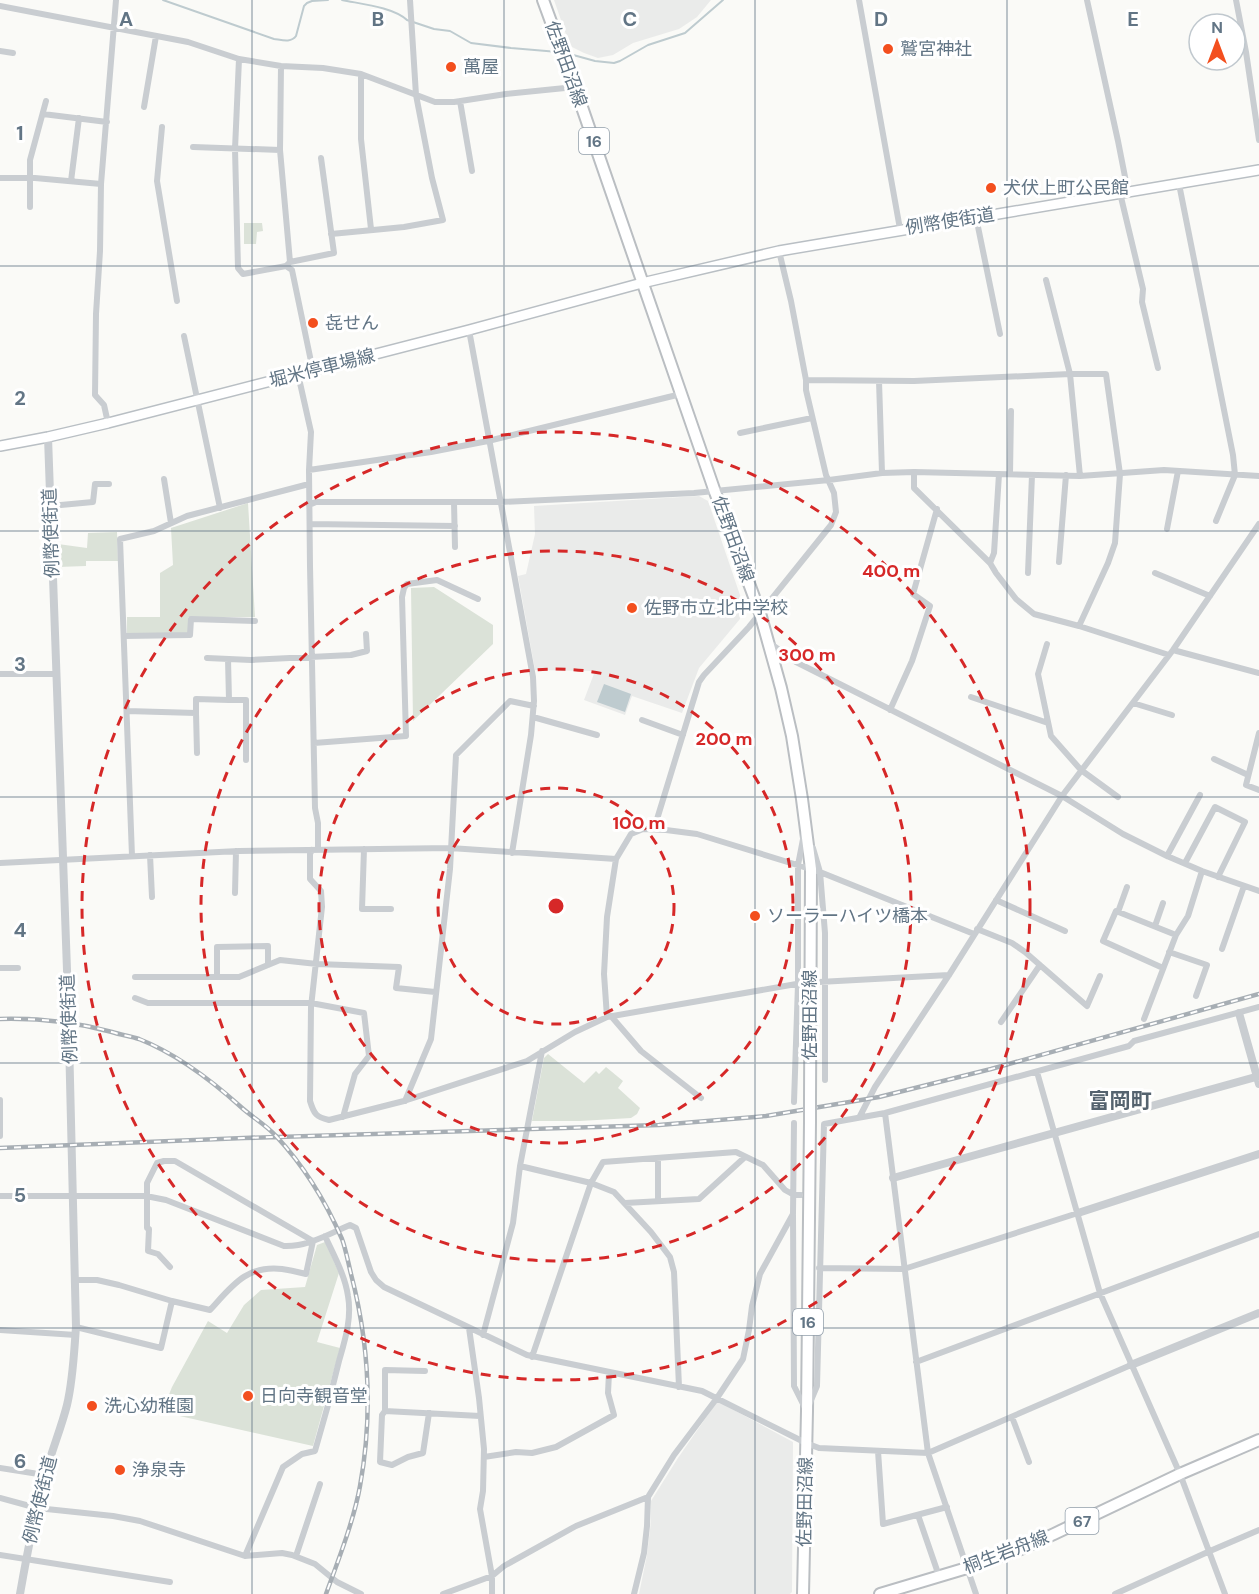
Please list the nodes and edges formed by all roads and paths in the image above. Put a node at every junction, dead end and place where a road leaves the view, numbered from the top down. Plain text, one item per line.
1 (116, 0) edge
2 (410, 0) edge
3 (543, 0) edge
4 (859, 0) edge
5 (1087, 0) edge
6 (1236, 0) edge
7 (0, 6) edge
8 (114, 27) junction
9 (156, 36) junction
10 (0, 51) edge
11 (13, 53) dead end
12 (238, 59) junction
13 (281, 66) junction
14 (360, 74) junction
15 (575, 87) junction
16 (416, 95) junction
17 (46, 101) dead end
18 (460, 101) junction
19 (144, 107) dead end
20 (43, 114) junction
21 (79, 118) junction
22 (107, 122) junction
23 (162, 127) dead end
24 (1259, 140) edge
25 (193, 147) dead end
26 (235, 149) junction
27 (280, 150) junction
28 (321, 158) dead end
29 (1259, 170) edge
30 (472, 171) dead end
31 (0, 178) edge
32 (30, 178) junction
33 (71, 181) junction
34 (101, 184) junction
35 (1179, 184) junction
36 (1124, 192) junction
37 (30, 207) dead end
38 (976, 217) junction
39 (900, 229) junction
40 (373, 230) junction
41 (331, 234) junction
42 (778, 251) junction
43 (288, 264) junction
44 (1046, 280) dead end
45 (642, 283) junction
46 (177, 302) dead end
47 (469, 330) junction
48 (1000, 334) dead end
49 (184, 336) dead end
50 (1158, 368) dead end
51 (313, 371) junction
52 (298, 374) junction
53 (1070, 374) junction
54 (806, 380) junction
55 (879, 381) junction
56 (681, 394) junction
57 (198, 400) junction
58 (1011, 411) dead end
59 (812, 418) junction
60 (108, 423) junction
61 (740, 433) dead end
62 (48, 437) junction
63 (488, 441) junction
64 (0, 446) edge
65 (309, 470) junction
66 (1178, 471) junction
67 (914, 472) junction
68 (882, 473) junction
69 (999, 474) junction
70 (1010, 474) junction
71 (1032, 474) junction
72 (1120, 474) junction
73 (1066, 475) junction
74 (1235, 475) junction
75 (1080, 476) junction
76 (1259, 476) edge
77 (164, 479) dead end
78 (829, 480) junction
79 (109, 484) dead end
80 (309, 484) junction
81 (715, 492) junction
82 (454, 502) junction
83 (500, 502) junction
84 (309, 505) junction
85 (50, 506) junction
86 (220, 508) junction
87 (937, 509) junction
88 (1216, 521) dead end
89 (171, 523) junction
90 (310, 524) junction
91 (1259, 524) edge
92 (455, 526) junction
93 (1167, 529) dead end
94 (455, 547) dead end
95 (1059, 562) dead end
96 (990, 563) junction
97 (1028, 573) dead end
98 (1155, 573) dead end
99 (1210, 596) junction
100 (478, 600) dead end
101 (760, 613) junction
102 (255, 621) dead end
103 (1079, 626) junction
104 (366, 634) dead end
105 (124, 636) junction
106 (769, 643) junction
107 (1047, 644) dead end
108 (1171, 652) junction
109 (311, 657) junction
110 (207, 658) dead end
111 (228, 659) junction
112 (1259, 673) edge
113 (0, 674) edge
114 (56, 674) junction
115 (971, 697) dead end
116 (228, 700) junction
117 (1133, 702) junction
118 (534, 706) junction
119 (890, 710) junction
120 (127, 711) junction
121 (196, 713) junction
122 (1172, 715) dead end
123 (533, 717) junction
124 (642, 720) dead end
125 (1048, 723) junction
126 (1259, 733) edge
127 (597, 735) dead end
128 (683, 735) junction
129 (314, 743) junction
130 (197, 753) dead end
131 (1214, 759) dead end
132 (246, 760) dead end
133 (1081, 770) junction
134 (1248, 776) junction
135 (1259, 790) edge
136 (1200, 795) dead end
137 (1062, 796) junction
138 (1118, 797) dead end
139 (805, 824) junction
140 (654, 829) junction
141 (450, 848) junction
142 (364, 849) junction
143 (315, 850) junction
144 (237, 851) junction
145 (512, 853) junction
146 (150, 855) junction
147 (132, 856) junction
148 (1167, 856) junction
149 (616, 859) junction
150 (63, 860) junction
151 (0, 863) edge
152 (1185, 863) junction
153 (798, 865) junction
154 (815, 871) junction
155 (1202, 871) junction
156 (1218, 877) junction
157 (1244, 886) junction
158 (1127, 887) dead end
159 (1259, 891) edge
160 (235, 893) dead end
161 (152, 897) dead end
162 (996, 900) junction
163 (1163, 903) dead end
164 (391, 909) dead end
165 (1118, 912) junction
166 (1155, 926) junction
167 (1065, 931) dead end
168 (976, 932) junction
169 (1176, 935) junction
170 (1222, 950) dead end
171 (1170, 952) junction
172 (317, 964) junction
173 (1040, 964) junction
174 (268, 965) junction
175 (0, 968) edge
176 (18, 968) dead end
177 (1163, 968) junction
178 (949, 975) junction
179 (1100, 976) dead end
180 (135, 977) dead end
181 (218, 977) junction
182 (822, 982) junction
183 (800, 984) junction
184 (435, 992) junction
185 (1196, 996) dead end
186 (135, 998) dead end
187 (311, 1003) junction
188 (1259, 1007) edge
189 (1239, 1013) junction
190 (609, 1016) junction
191 (1144, 1020) dead end
192 (1001, 1022) dead end
193 (542, 1051) junction
194 (1037, 1072) junction
195 (1258, 1079) edge
196 (825, 1080) dead end
197 (701, 1098) dead end
198 (0, 1100) edge
199 (404, 1101) junction
200 (794, 1102) dead end
201 (885, 1113) junction
202 (860, 1116) junction
203 (343, 1117) junction
204 (794, 1123) dead end
205 (1055, 1133) junction
206 (0, 1136) edge
207 (1259, 1154) edge
208 (745, 1157) junction
209 (658, 1158) junction
210 (520, 1166) junction
211 (893, 1178) junction
212 (591, 1183) junction
213 (797, 1195) junction
214 (0, 1196) edge
215 (74, 1196) junction
216 (146, 1196) junction
217 (658, 1201) junction
218 (625, 1203) junction
219 (1078, 1213) junction
220 (793, 1214) junction
221 (1259, 1234) edge
222 (325, 1236) junction
223 (313, 1241) junction
224 (170, 1267) dead end
225 (819, 1268) junction
226 (904, 1269) junction
227 (76, 1280) junction
228 (1100, 1293) junction
229 (172, 1301) junction
230 (1259, 1313) edge
231 (469, 1328) junction
232 (0, 1330) edge
233 (76, 1331) junction
234 (483, 1335) junction
235 (532, 1357) junction
236 (916, 1362) junction
237 (1131, 1365) junction
238 (424, 1371) dead end
239 (609, 1373) junction
240 (679, 1387) junction
241 (717, 1398) junction
242 (385, 1411) junction
243 (807, 1411) junction
244 (429, 1413) junction
245 (480, 1416) junction
246 (1012, 1417) junction
247 (1259, 1440) edge
248 (806, 1443) junction
249 (878, 1450) junction
250 (928, 1453) junction
251 (484, 1456) junction
252 (1029, 1462) dead end
253 (0, 1468) edge
254 (1180, 1474) junction
255 (45, 1476) junction
256 (320, 1484) dead end
257 (648, 1497) junction
258 (0, 1498) edge
259 (947, 1507) junction
260 (37, 1508) junction
261 (918, 1515) junction
262 (1259, 1530) edge
263 (1210, 1551) junction
264 (0, 1555) edge
265 (245, 1556) junction
266 (296, 1556) junction
267 (26, 1558) junction
268 (967, 1568) junction
269 (492, 1576) junction
270 (939, 1576) junction
271 (170, 1582) dead end
272 (20, 1594) edge
273 (361, 1594) edge
274 (443, 1594) edge
275 (492, 1594) edge
276 (634, 1594) edge
277 (803, 1594) edge
278 (880, 1594) edge
279 (976, 1594) edge
280 (1115, 1594) edge
281 (1225, 1594) edge

1 - 8 street
2 - 16 street
3 - 15 main road, 佐野田沼線 / 16
4 - 39 street
5 - 36 street
6 - 24 street
7 - 8 street
8 - 9 street
8 - 22 street
9 - 12 street
9 - 19 street
10 - 11 street
12 - 13 street
12 - 26 street
13 - 14 street
13 - 27 street
14 - 16 street
14 - 40 street
15 - 18 street
15 - 45 main road, 佐野田沼線 / 16
16 - 18 street
16 - 40 street
17 - 20 street
18 - 30 street
20 - 21 street
20 - 32 street
21 - 22 street
21 - 33 street
22 - 34 street
23 - 46 street
25 - 26 street
26 - 27 street
26 - 43 street
27 - 43 street
28 - 41 street
29 - 35 main road, 例幣使街道
31 - 32 street
32 - 33 street
32 - 37 street
33 - 34 street
34 - 60 street
35 - 36 main road, 例幣使街道
35 - 74 street
36 - 38 main road, 例幣使街道
36 - 50 street
38 - 39 main road, 例幣使街道
38 - 48 street
39 - 42 main road, 例幣使街道
40 - 41 street
41 - 43 street
42 - 45 main road, 例幣使街道
42 - 54 street
43 - 51 street
44 - 53 street
45 - 47 main road, 堀米停車場線
45 - 56 main road, 佐野田沼線 / 16
47 - 51 main road, 堀米停車場線
47 - 63 street
49 - 57 street
51 - 52 main road, 堀米停車場線
52 - 57 main road, 堀米停車場線
52 - 65 street
53 - 55 street
53 - 72 street
53 - 75 street
54 - 55 street
54 - 59 street
55 - 68 street
56 - 63 street
56 - 81 main road, 佐野田沼線 / 16
57 - 60 main road, 堀米停車場線
57 - 86 street
58 - 70 street
59 - 61 street
59 - 78 street
60 - 62 main road, 堀米停車場線
62 - 64 main road, 堀米停車場線
62 - 85 street, 例幣使街道
63 - 65 street
63 - 83 street
65 - 80 street
66 - 72 street
66 - 74 street
66 - 93 street
67 - 68 street
67 - 69 street
67 - 87 street
68 - 78 street
69 - 70 street
69 - 96 street
70 - 71 street
71 - 73 street
71 - 97 street
72 - 75 street
72 - 103 street
73 - 75 street
73 - 95 street
74 - 76 street
74 - 88 street
77 - 89 street
78 - 81 street
78 - 101 street
79 - 85 street
80 - 84 street
80 - 86 street
81 - 83 street
81 - 101 main road, 佐野田沼線 / 16
82 - 83 street
82 - 84 street
82 - 92 street
83 - 118 street
84 - 90 street
85 - 114 street, 例幣使街道
86 - 89 street
87 - 96 street
87 - 119 street
89 - 105 street
90 - 92 street
90 - 109 street
91 - 99 street
92 - 94 street
96 - 103 street
98 - 99 street
99 - 108 street
100 - 129 street
101 - 106 main road, 佐野田沼線 / 16
101 - 128 street
102 - 105 street
103 - 108 street
104 - 109 street
105 - 120 street
106 - 119 street
106 - 139 main road, 佐野田沼線 / 16
107 - 125 street
108 - 112 street
108 - 117 street
109 - 111 street
109 - 129 street
110 - 111 street
111 - 116 street
113 - 114 street
114 - 150 street, 例幣使街道
115 - 125 street
116 - 121 street
116 - 132 street
117 - 122 street
117 - 133 street
118 - 123 street
118 - 141 street
119 - 137 street
120 - 121 street
120 - 147 street
121 - 130 street
123 - 127 street
123 - 145 street
124 - 128 street
125 - 133 street
126 - 134 street
128 - 140 street
129 - 143 street
131 - 134 street
133 - 137 street
133 - 138 street
134 - 135 street
136 - 148 street
137 - 148 street
137 - 162 street
139 - 153 street
139 - 154 main road, 佐野田沼線 / 16
140 - 149 street
140 - 153 street
141 - 142 street
141 - 145 street
141 - 184 street
142 - 143 street
142 - 164 street
143 - 144 street
143 - 172 street
144 - 146 street
144 - 160 street
145 - 149 street
146 - 147 street
146 - 161 street
147 - 150 street
148 - 152 street
149 - 190 street
150 - 151 street
150 - 215 street, 例幣使街道
152 - 155 street
152 - 156 street
153 - 154 street
153 - 183 street
154 - 168 street
154 - 182 street
154 - 243 main road, 佐野田沼線 / 16, bridge
155 - 156 street
155 - 169 street
156 - 157 street
157 - 159 street
157 - 170 street
158 - 165 street
162 - 167 street
162 - 168 street
163 - 166 street
165 - 166 street
165 - 177 street
166 - 169 street
168 - 173 street
168 - 178 street
169 - 171 street
171 - 177 street
171 - 185 street
172 - 174 street
172 - 184 street
172 - 187 street
173 - 179 street
173 - 192 street
174 - 181 street
174 - 181 street
175 - 176 street
177 - 191 street
178 - 182 street
178 - 202 street
180 - 181 street
182 - 196 street
183 - 190 street
183 - 200 street
184 - 199 street
186 - 187 street
187 - 203 street
187 - 203 street
188 - 189 street
189 - 194 street
189 - 195 street
190 - 193 street
190 - 197 street
193 - 199 street
193 - 210 street
194 - 201 street
194 - 205 street
195 - 205 street
198 - 206 street
199 - 203 street
201 - 202 street
201 - 211 street
202 - 225 street
204 - 213 street
205 - 211 street
205 - 219 street
207 - 219 street
208 - 209 street
208 - 213 street
208 - 217 street
209 - 212 street
209 - 217 street
210 - 212 street
210 - 234 street
211 - 226 street
212 - 218 street
212 - 235 street
213 - 220 street
214 - 215 street
215 - 216 street
215 - 227 street, 例幣使街道
216 - 223 street
216 - 223 street
216 - 224 street
217 - 218 street
218 - 240 street
219 - 226 street
219 - 228 street
220 - 241 street
220 - 243 street
221 - 228 street
222 - 223 street
222 - 231 street
222 - 265 street
223 - 229 street
225 - 226 street
225 - 243 street
226 - 236 street
227 - 229 street
227 - 233 street, 例幣使街道
228 - 236 street
228 - 237 street
229 - 233 street
230 - 237 street
231 - 234 street
231 - 245 street
232 - 233 street
233 - 255 street, 例幣使街道
234 - 235 street
235 - 239 street
236 - 250 street
237 - 246 street
237 - 254 street
238 - 242 street
239 - 240 street
239 - 251 street
240 - 241 street
241 - 248 street
241 - 257 street
242 - 244 street
242 - 244 street
243 - 248 main road, 佐野田沼線 / 16
244 - 245 street
245 - 251 street
246 - 250 street
246 - 252 street
247 - 254 main road, 桐生岩舟線 / 67
248 - 249 street
248 - 277 main road, 佐野田沼線 / 16
249 - 250 street
249 - 261 street
250 - 259 street
251 - 269 street
253 - 255 street
254 - 263 street
254 - 268 main road, 桐生岩舟線 / 67
255 - 260 street, 例幣使街道
256 - 266 street
257 - 269 street
257 - 276 street
258 - 260 street
259 - 261 street
259 - 268 street
260 - 265 street
260 - 267 street, 例幣使街道
261 - 270 street
262 - 263 street
263 - 280 street
263 - 281 street
264 - 267 street
265 - 266 street
266 - 273 street
267 - 271 street
267 - 272 street, 例幣使街道
268 - 270 main road, 桐生岩舟線 / 67
268 - 279 street
269 - 274 street
269 - 275 street
270 - 278 main road, 桐生岩舟線 / 67

